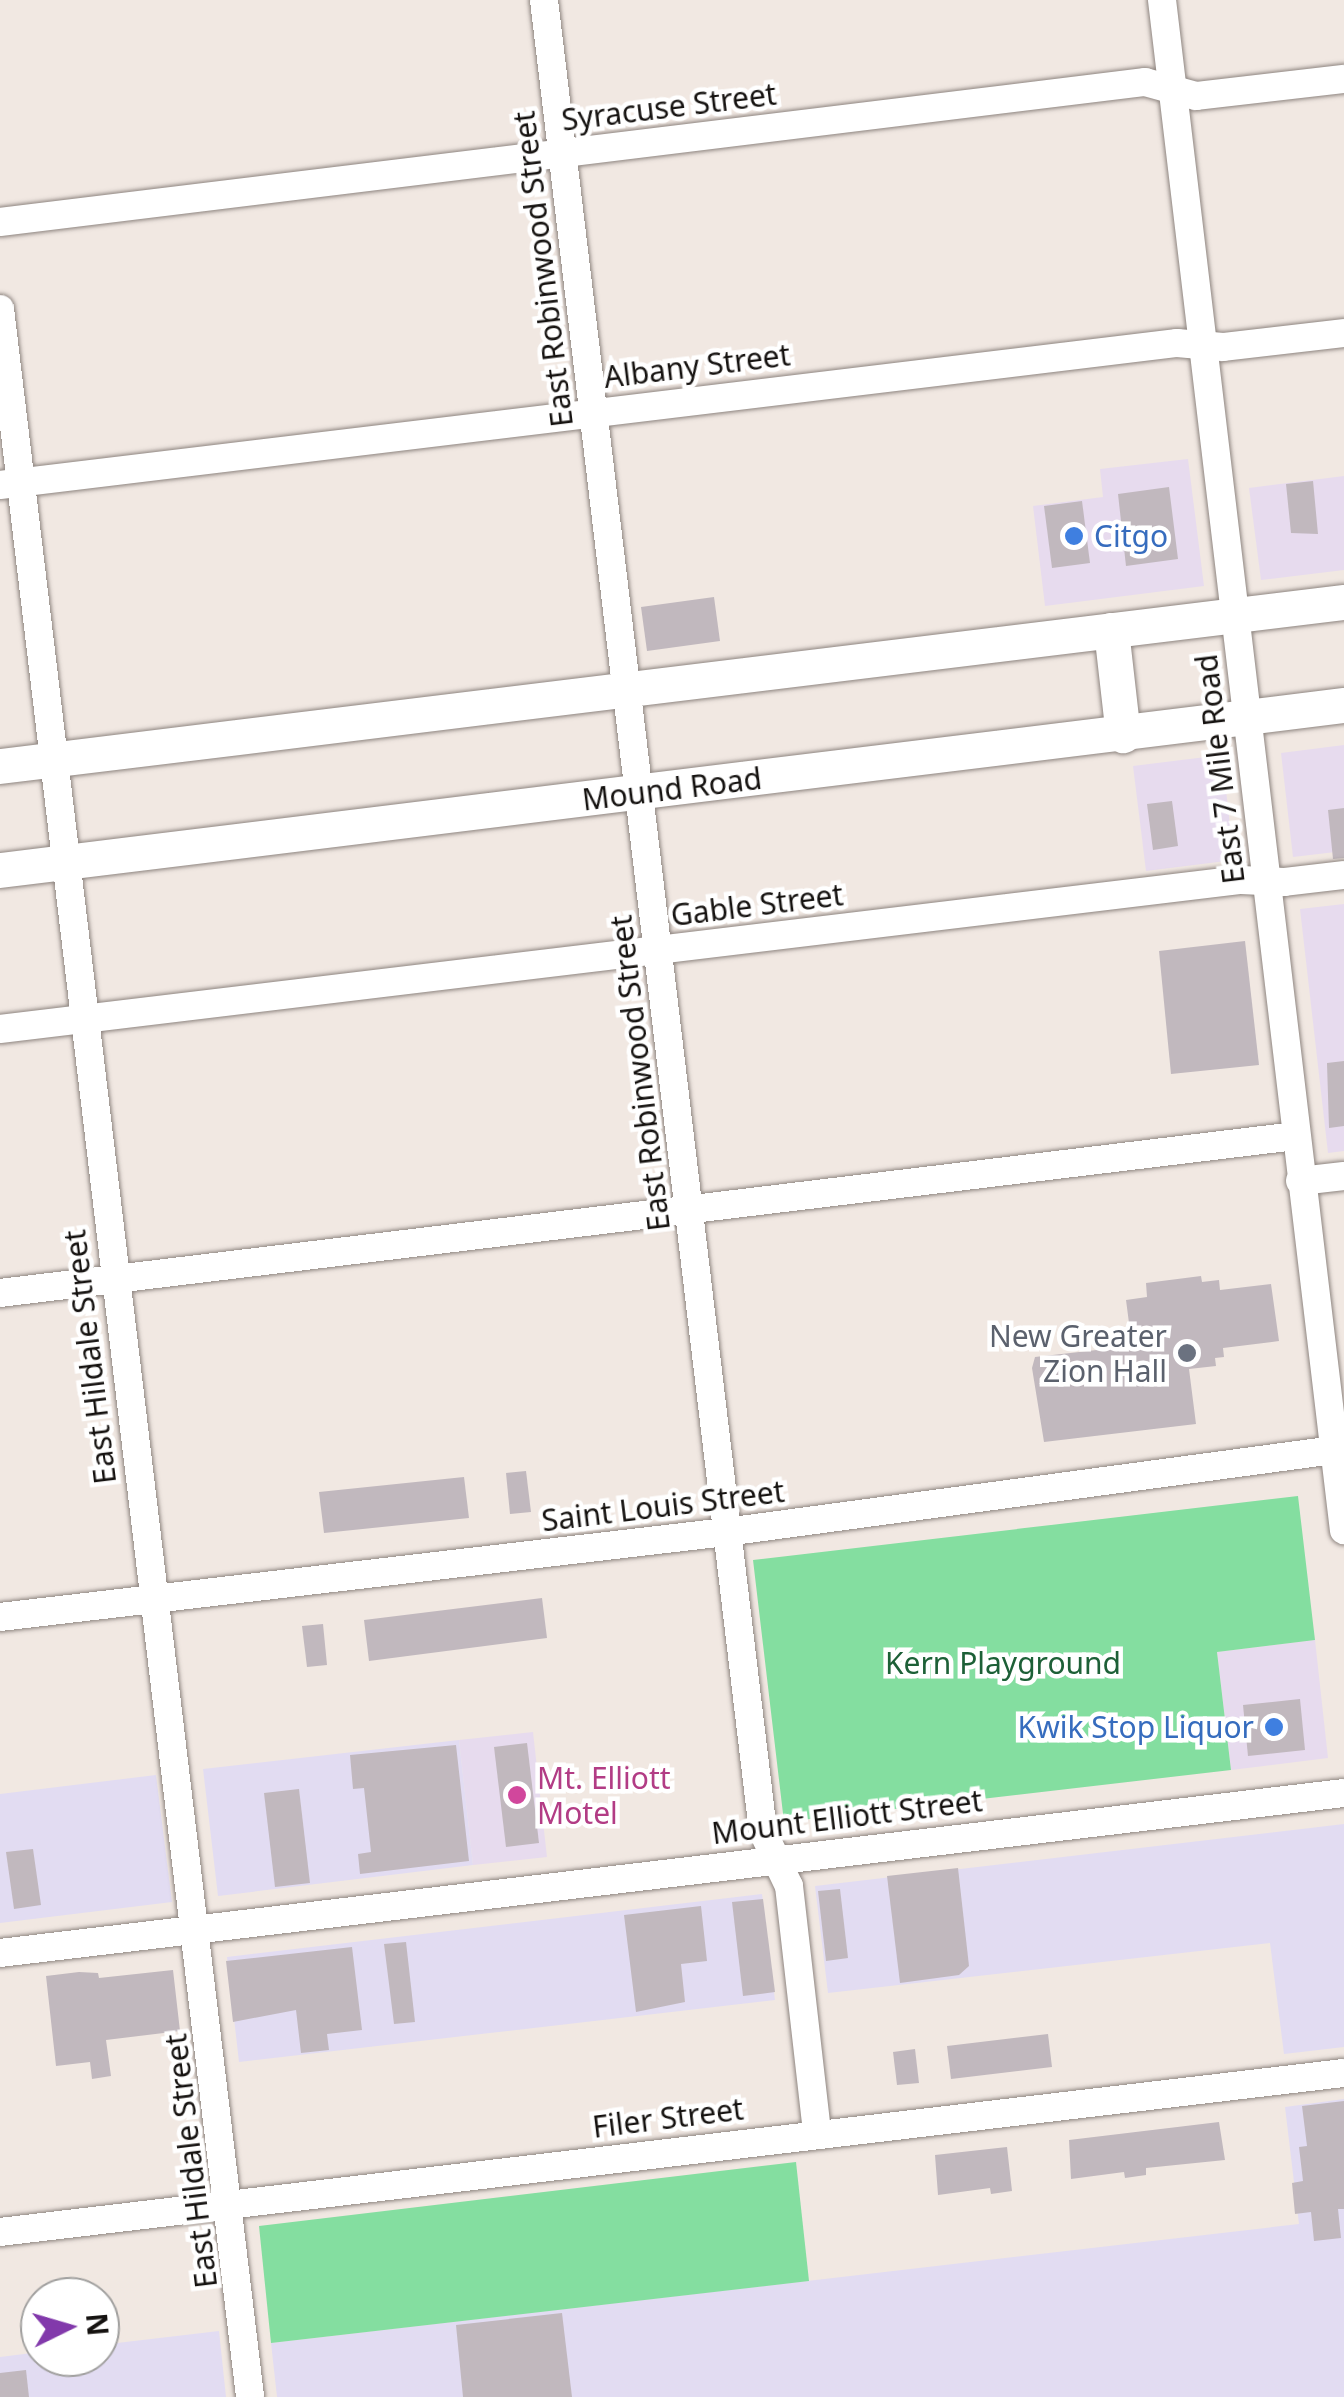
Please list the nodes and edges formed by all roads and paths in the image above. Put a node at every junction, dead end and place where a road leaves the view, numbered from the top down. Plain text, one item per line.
1 (544, 0) edge
2 (1162, 0) edge
3 (1344, 79) edge
4 (1174, 90) junction
5 (562, 153) junction
6 (0, 222) edge
7 (0, 309) edge
8 (1344, 333) edge
9 (1201, 344) junction
10 (592, 412) junction
11 (10, 484) edge
12 (1344, 602) edge
13 (1234, 615) junction
14 (1111, 630) junction
15 (626, 689) junction
16 (1344, 705) edge
17 (1247, 718) junction
18 (1123, 734) junction
19 (52, 760) junction
20 (0, 766) edge
21 (640, 793) junction
22 (65, 863) junction
23 (0, 870) edge
24 (1344, 876) edge
25 (1266, 881) junction
26 (658, 950) junction
27 (83, 1018) junction
28 (0, 1029) edge
29 (1295, 1136) junction
30 (1344, 1176) edge
31 (1300, 1181) junction
32 (688, 1210) junction
33 (114, 1280) junction
34 (0, 1293) edge
35 (1334, 1450) junction
36 (1342, 1490) edge
37 (1344, 1530) edge
38 (726, 1532) junction
39 (152, 1600) junction
40 (0, 1617) edge
41 (1344, 1792) edge
42 (774, 1858) junction
43 (196, 1931) junction
44 (0, 1954) edge
45 (1344, 2073) edge
46 (817, 2134) junction
47 (228, 2204) junction
48 (0, 2232) edge
49 (250, 2397) edge

1 - 5 street, East Robinwood Street
2 - 4 street, East 7 Mile Road
3 - 4 street, Syracuse Street
4 - 5 street, Syracuse Street
4 - 9 street, East 7 Mile Road
5 - 6 street, Syracuse Street
5 - 10 street, East Robinwood Street
7 - 11 street, East Hildale Street
8 - 9 street, Albany Street
9 - 10 street, Albany Street
9 - 13 street, East 7 Mile Road
10 - 11 street, Albany Street
10 - 15 street, East Robinwood Street
11 - 19 street, East Hildale Street
12 - 13 main road
13 - 14 main road
13 - 17 street, East 7 Mile Road
14 - 15 main road
14 - 18 main road
15 - 19 main road
15 - 21 street, East Robinwood Street
16 - 17 main road, Mound Road
17 - 18 main road, Mound Road
17 - 25 street, East 7 Mile Road
18 - 21 main road, Mound Road
19 - 20 main road
19 - 22 street, East Hildale Street
21 - 22 main road, Mound Road
21 - 26 street, East Robinwood Street
22 - 23 main road, Mound Road
22 - 27 street, East Hildale Street
24 - 25 street, Gable Street
25 - 26 street, Gable Street
25 - 29 street, East 7 Mile Road
26 - 27 street, Gable Street
26 - 32 street, East Robinwood Street
27 - 28 street, Gable Street
27 - 33 street, East Hildale Street
29 - 31 street, East 7 Mile Road
29 - 32 street
30 - 31 street
31 - 35 street, East 7 Mile Road
32 - 33 street
32 - 38 street, East Robinwood Street
33 - 34 street
33 - 39 street, East Hildale Street
35 - 36 street, East 7 Mile Road
35 - 38 street, Saint Louis Street
36 - 37 street, East 7 Mile Road
38 - 39 street, Saint Louis Street
38 - 42 street, East Robinwood Street
39 - 40 street, Saint Louis Street
39 - 43 street, East Hildale Street
41 - 42 street, Mount Elliott Street
42 - 43 street, Mount Elliott Street
42 - 46 street, East Robinwood Street
43 - 44 street, Mount Elliott Street
43 - 47 street, East Hildale Street
45 - 46 street, Filer Street
46 - 47 street, Filer Street
47 - 48 street, Filer Street
47 - 49 street, East Hildale Street

